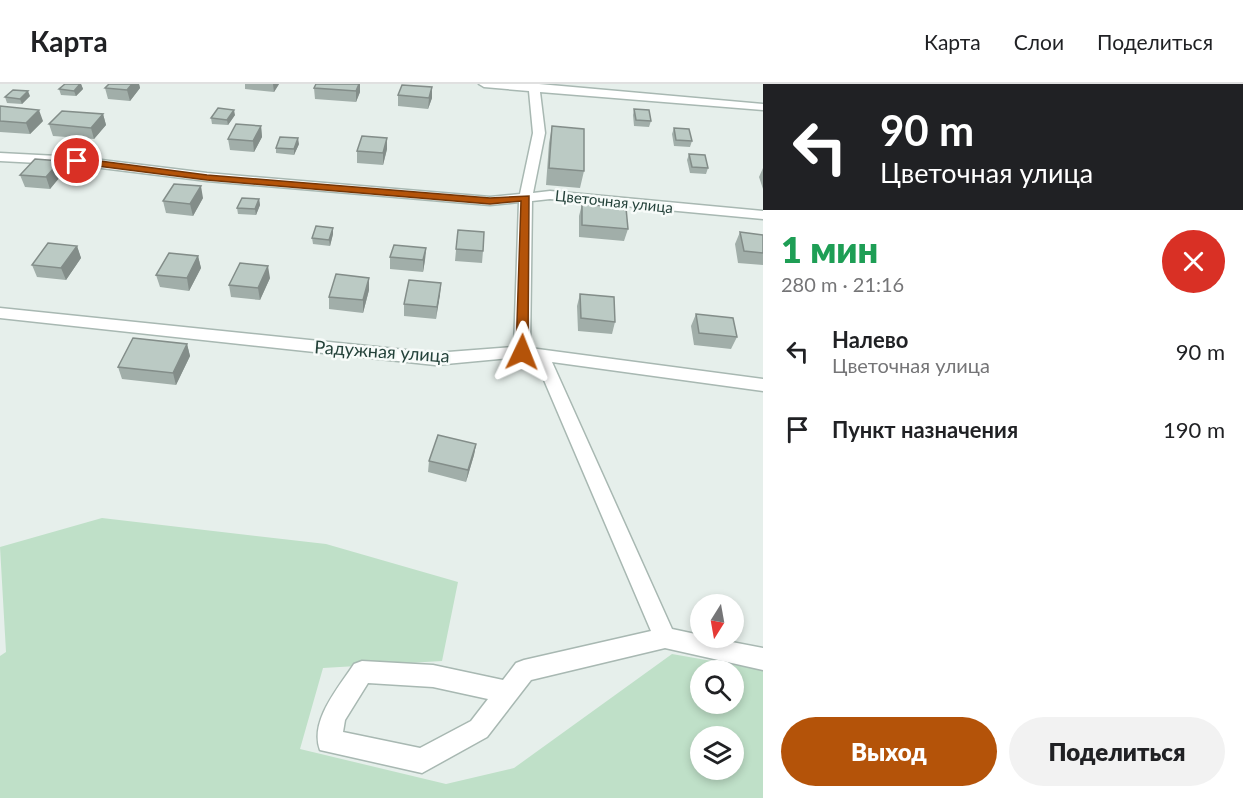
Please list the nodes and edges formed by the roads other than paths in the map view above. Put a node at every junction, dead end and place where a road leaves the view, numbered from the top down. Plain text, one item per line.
1 (484, 84) edge
2 (534, 86) edge
3 (763, 107) edge
4 (0, 157) edge
5 (526, 198) junction
6 (763, 215) edge
7 (0, 313) edge
8 (531, 354) junction
9 (763, 385) edge
10 (664, 638) junction
11 (763, 659) edge
12 (507, 692) junction

1 - 2 street
2 - 3 street
2 - 5 street
4 - 5 street, Цветочная улица
5 - 6 street, Цветочная улица
5 - 8 street
7 - 8 street, Радужная улица
8 - 9 street, Радужная улица
8 - 10 street
10 - 11 street
10 - 12 street
12 - 12 street

